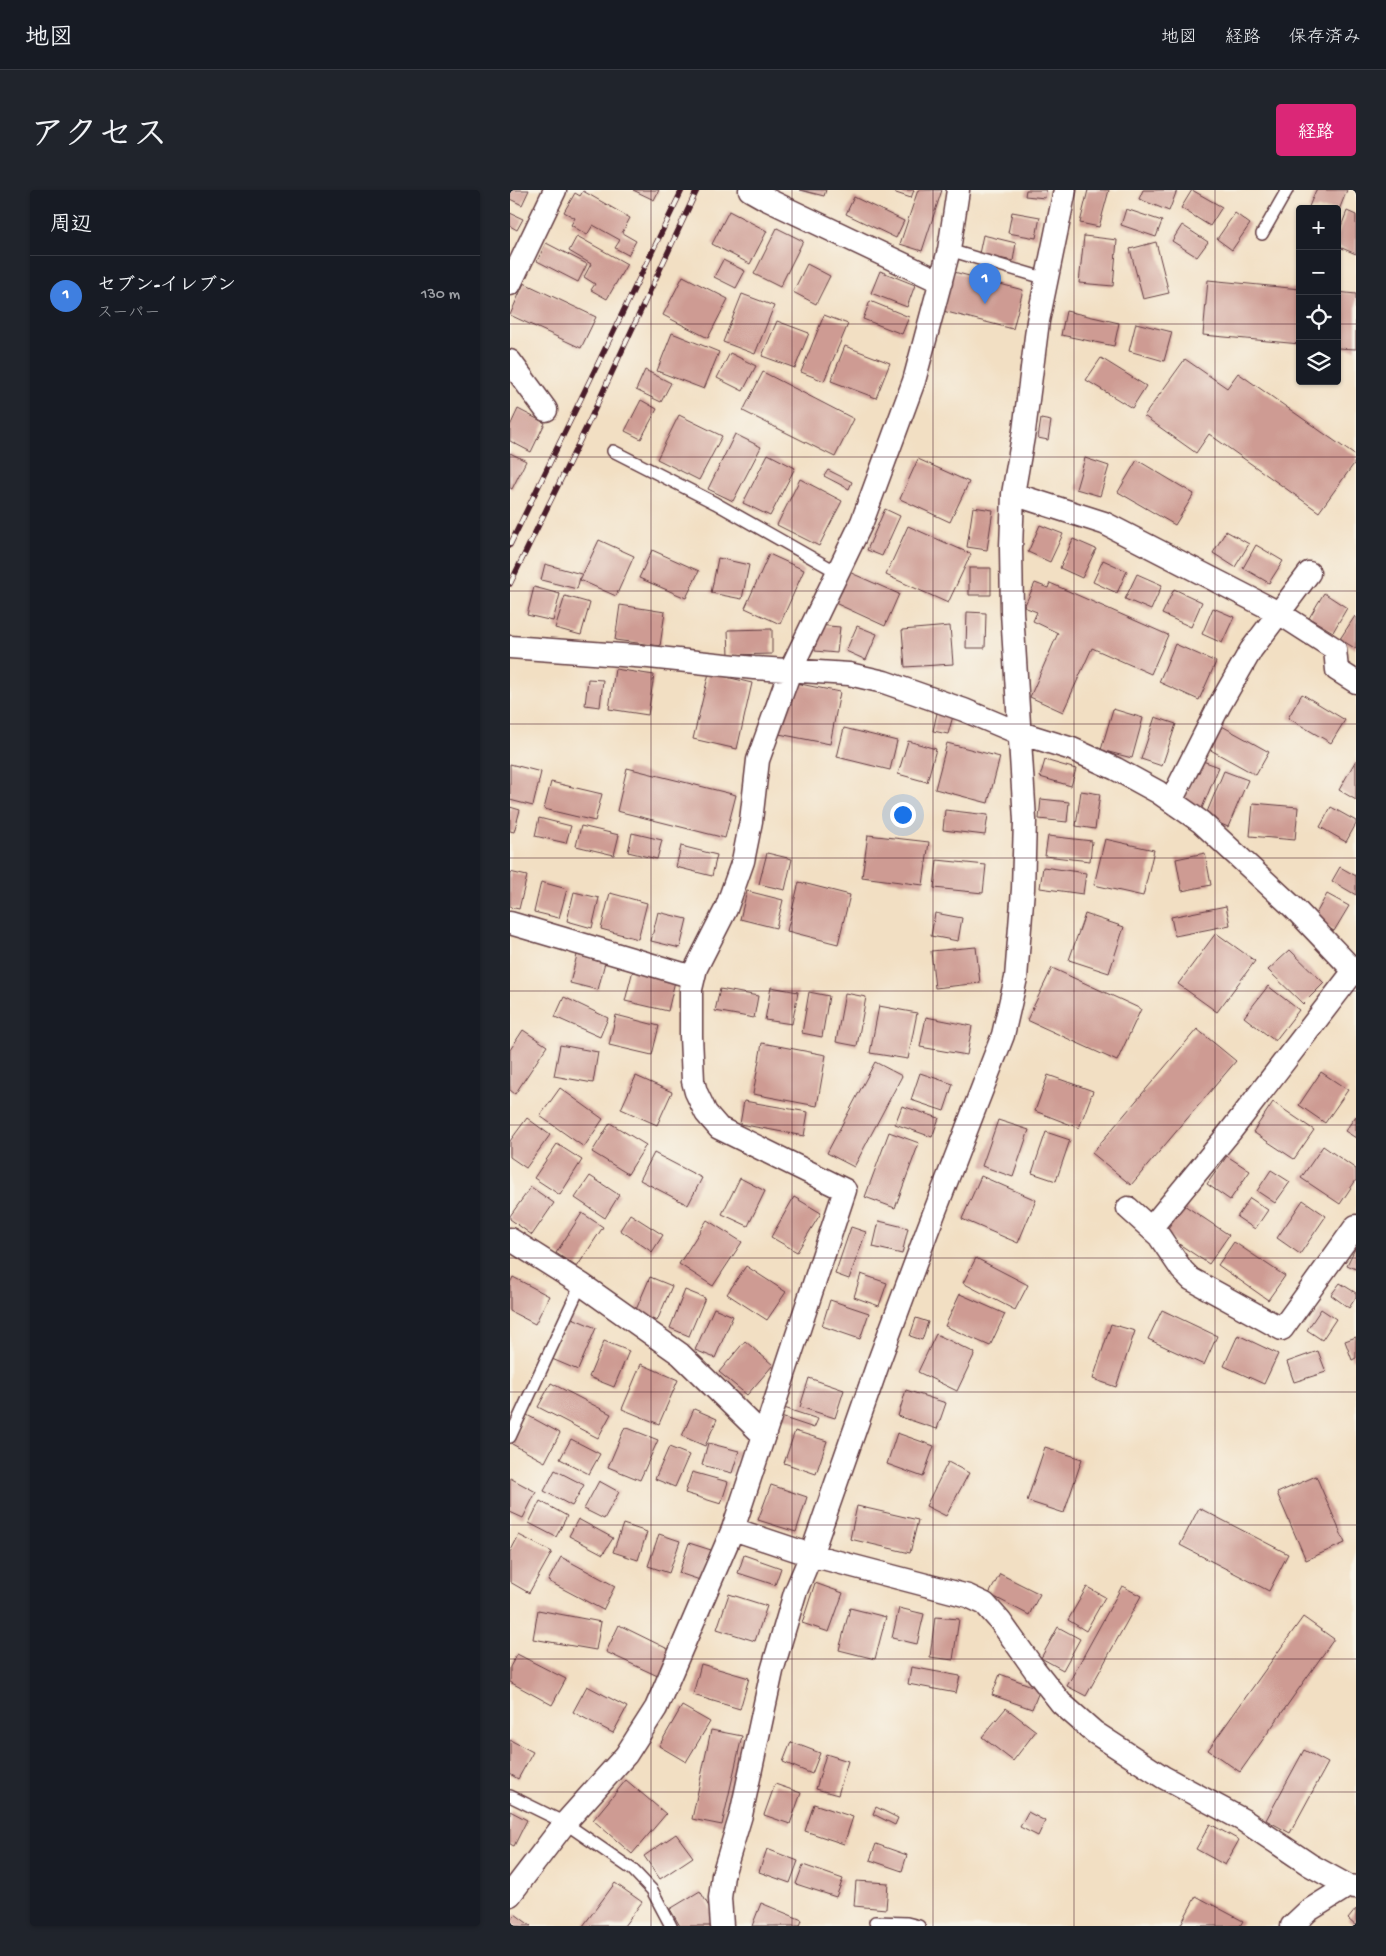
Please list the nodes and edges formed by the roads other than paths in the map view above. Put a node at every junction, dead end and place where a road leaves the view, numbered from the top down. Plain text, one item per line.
1 (555, 190) edge
2 (750, 190) edge
3 (958, 190) edge
4 (1065, 190) edge
5 (1287, 190) edge
6 (1262, 234) dead end
7 (949, 250) junction
8 (1047, 279) junction
9 (941, 282) junction
10 (510, 284) edge
11 (510, 361) edge
12 (546, 410) dead end
13 (614, 451) dead end
14 (1014, 494) junction
15 (837, 572) junction
16 (1309, 573) dead end
17 (1279, 613) junction
18 (510, 647) edge
19 (790, 671) junction
20 (1356, 682) edge
21 (1020, 733) junction
22 (1172, 801) junction
23 (510, 923) edge
24 (1355, 972) edge
25 (694, 977) junction
26 (1128, 1208) dead end
27 (1356, 1226) edge
28 (1150, 1228) junction
29 (510, 1239) edge
30 (581, 1284) junction
31 (763, 1435) junction
32 (510, 1438) edge
33 (733, 1529) junction
34 (811, 1555) junction
35 (510, 1796) edge
36 (565, 1823) junction
37 (1352, 1887) edge
38 (510, 1895) edge
39 (875, 1922) dead end
40 (672, 1926) edge
41 (722, 1926) edge
42 (919, 1926) edge
43 (1292, 1926) edge

1 - 10 street
2 - 9 street
3 - 7 street
4 - 8 street
5 - 6 lane
7 - 8 lane
7 - 9 street
8 - 14 street
9 - 15 street
11 - 12 street
13 - 15 lane
14 - 17 street
14 - 21 street
15 - 19 street
16 - 17 street
17 - 20 street
17 - 22 street
18 - 19 street
19 - 21 street
19 - 25 street
21 - 22 street
21 - 34 street
22 - 24 street
23 - 25 street
24 - 28 street
25 - 31 street
26 - 28 street
27 - 28 street
29 - 30 street
30 - 31 street
30 - 32 lane
31 - 33 street
33 - 34 street
33 - 36 street
34 - 37 street
34 - 41 street
35 - 36 lane
36 - 38 street
36 - 40 lane
37 - 43 street
39 - 42 lane

